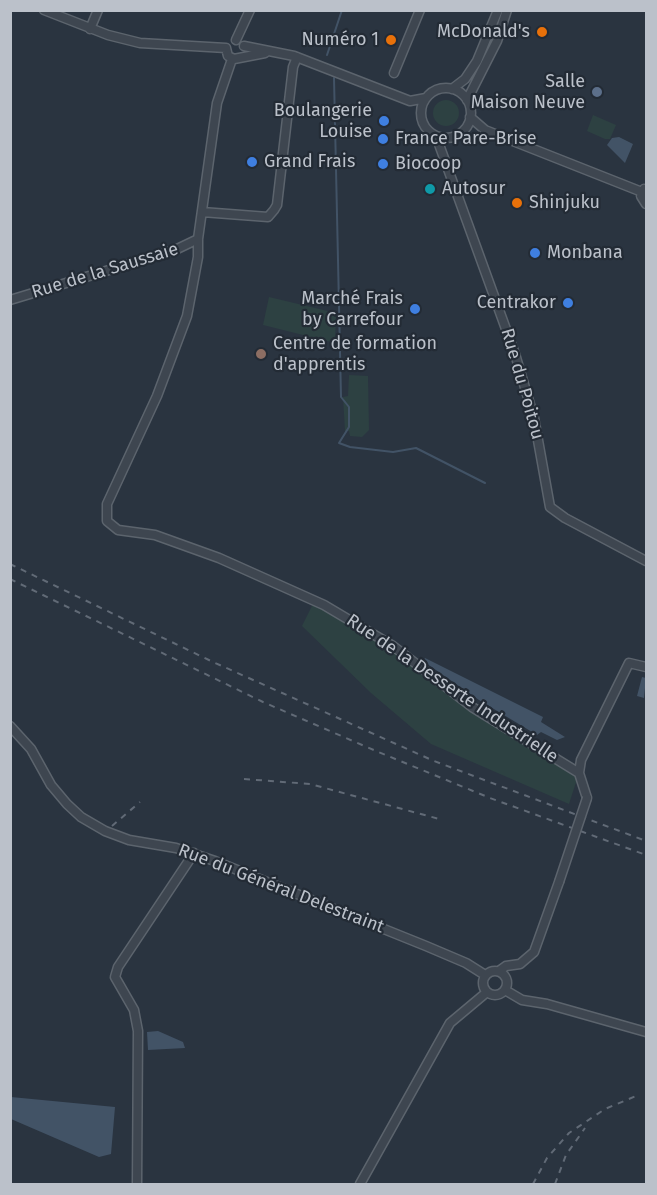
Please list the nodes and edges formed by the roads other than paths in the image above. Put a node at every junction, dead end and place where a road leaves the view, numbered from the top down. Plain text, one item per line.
1 (44, 10) edge
2 (98, 10) edge
3 (250, 10) edge
4 (420, 10) edge
5 (498, 10) edge
6 (507, 10) edge
7 (90, 28) junction
8 (236, 40) junction
9 (244, 46) junction
10 (226, 48) junction
11 (274, 51) junction
12 (242, 57) junction
13 (297, 57) junction
14 (232, 58) junction
15 (394, 73) dead end
16 (452, 89) junction
17 (426, 98) junction
18 (467, 100) junction
19 (410, 101) junction
20 (421, 113) junction
21 (470, 117) junction
22 (465, 128) junction
23 (485, 130) junction
24 (436, 136) junction
25 (454, 136) junction
26 (446, 158) junction
27 (644, 190) edge
28 (646, 204) edge
29 (202, 212) junction
30 (198, 239) junction
31 (10, 300) edge
32 (646, 561) edge
33 (646, 667) edge
34 (10, 726) edge
35 (579, 773) junction
36 (194, 853) junction
37 (499, 971) junction
38 (485, 975) junction
39 (505, 990) junction
40 (487, 992) junction
41 (646, 1032) edge
42 (137, 1185) edge
43 (360, 1185) edge

1 - 7 street
2 - 7 street
3 - 8 street
4 - 15 street
5 - 16 street
6 - 18 street
7 - 10 street
8 - 9 street
8 - 10 street
9 - 11 street
9 - 12 street
10 - 14 street
11 - 12 street
11 - 13 street
12 - 14 street
13 - 19 street
13 - 29 street
14 - 29 street, Rue de la Desserte Industrielle
16 - 17 street
16 - 18 street
17 - 19 street
17 - 20 street
18 - 21 street
19 - 20 street
20 - 24 street
21 - 22 street
21 - 23 street
22 - 23 street
22 - 25 street
23 - 27 street
24 - 25 street
24 - 26 street, Rue du Poitou
25 - 26 street
26 - 32 street, Rue du Poitou
27 - 28 street
29 - 30 street, Rue de la Desserte Industrielle
30 - 31 street, Rue de la Saussaie
30 - 35 street, Rue de la Desserte Industrielle
33 - 35 street
34 - 36 street, Rue du Général Delestraint
35 - 37 street, bridge
36 - 38 street, Rue du Général Delestraint
36 - 42 street
37 - 38 street
37 - 39 street
38 - 40 street
39 - 40 street
39 - 41 street
40 - 43 street

